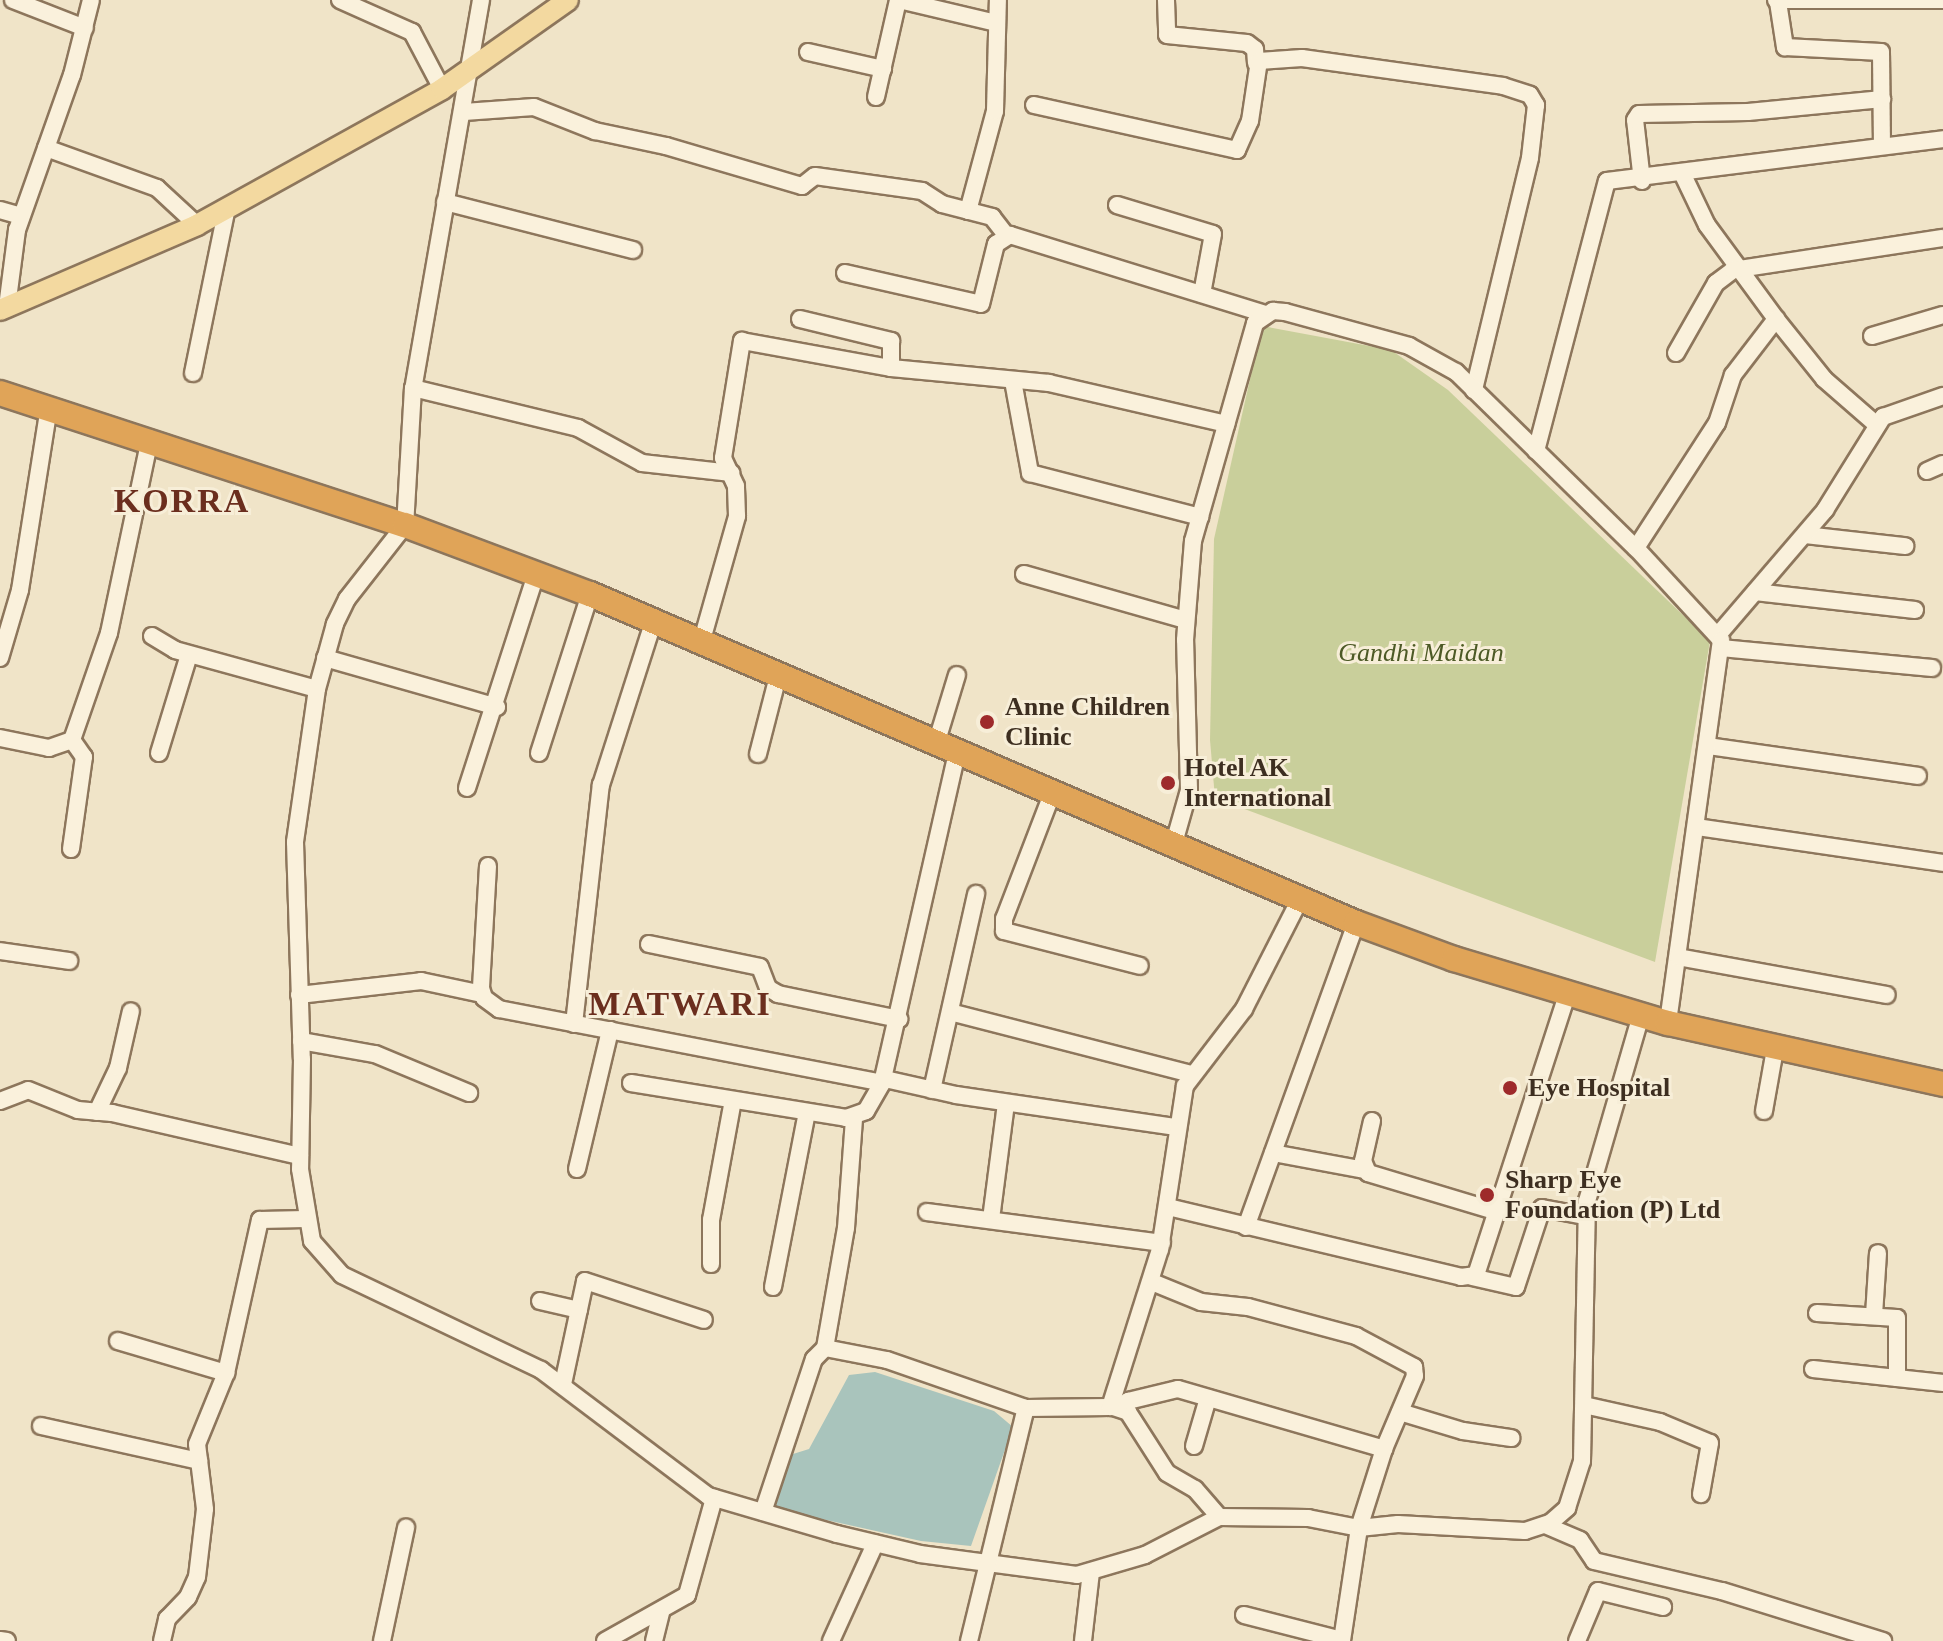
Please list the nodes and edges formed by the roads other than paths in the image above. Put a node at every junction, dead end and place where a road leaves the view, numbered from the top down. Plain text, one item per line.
1 (13, 0) edge
2 (91, 0) edge
3 (340, 0) edge
4 (481, 0) edge
5 (568, 0) edge
6 (898, 0) edge
7 (998, 0) edge
8 (1166, 0) edge
9 (1943, 0) edge
10 (1777, 1) edge
11 (996, 23) junction
12 (85, 28) junction
13 (808, 52) dead end
14 (1256, 63) junction
15 (474, 64) junction
16 (883, 69) junction
17 (442, 89) junction
18 (876, 97) dead end
19 (1882, 99) junction
20 (1034, 105) dead end
21 (464, 112) junction
22 (1943, 139) edge
23 (1882, 145) junction
24 (46, 148) junction
25 (1683, 175) junction
26 (1642, 181) junction
27 (445, 202) junction
28 (1117, 205) dead end
29 (227, 207) junction
30 (0, 210) edge
31 (968, 211) junction
32 (21, 216) junction
33 (197, 225) junction
34 (1006, 235) junction
35 (1943, 238) edge
36 (633, 250) dead end
37 (1742, 267) junction
38 (845, 273) dead end
39 (1202, 294) junction
40 (4, 308) edge
41 (1265, 314) junction
42 (1943, 315) edge
43 (800, 319) dead end
44 (1776, 319) junction
45 (1872, 336) dead end
46 (1676, 353) dead end
47 (891, 368) junction
48 (193, 373) dead end
49 (1013, 381) junction
50 (413, 388) junction
51 (1474, 390) junction
52 (0, 393) edge
53 (1943, 396) edge
54 (49, 407) junction
55 (1226, 424) junction
56 (1877, 425) junction
57 (150, 438) junction
58 (1536, 451) junction
59 (731, 473) junction
60 (1200, 517) junction
61 (405, 525) junction
62 (1805, 535) junction
63 (1905, 546) dead end
64 (1636, 548) junction
65 (536, 574) junction
66 (1024, 574) dead end
67 (1755, 592) junction
68 (590, 594) junction
69 (1915, 610) dead end
70 (654, 620) junction
71 (1186, 620) junction
72 (152, 636) dead end
73 (702, 640) junction
74 (1720, 642) junction
75 (189, 655) junction
76 (0, 658) edge
77 (325, 658) junction
78 (1932, 668) dead end
79 (779, 672) junction
80 (957, 675) dead end
81 (317, 689) junction
82 (497, 707) junction
83 (0, 738) edge
84 (72, 740) junction
85 (1708, 746) junction
86 (946, 749) junction
87 (159, 753) dead end
88 (539, 753) dead end
89 (758, 754) dead end
90 (1918, 776) dead end
91 (467, 788) dead end
92 (1052, 794) junction
93 (1697, 827) junction
94 (1174, 843) junction
95 (71, 849) dead end
96 (1943, 863) edge
97 (488, 866) dead end
98 (976, 894) dead end
99 (1300, 899) junction
100 (1356, 923) junction
101 (649, 944) dead end
102 (0, 951) edge
103 (1678, 957) junction
104 (69, 961) dead end
105 (1140, 966) dead end
106 (482, 994) junction
107 (299, 995) junction
108 (1567, 995) junction
109 (1887, 995) dead end
110 (131, 1011) dead end
111 (950, 1012) junction
112 (1641, 1015) junction
113 (899, 1019) junction
114 (1668, 1023) junction
115 (574, 1024) junction
116 (610, 1030) junction
117 (301, 1041) junction
118 (1775, 1049) junction
119 (1192, 1074) junction
120 (884, 1081) junction
121 (631, 1083) dead end
122 (1943, 1084) edge
123 (932, 1090) junction
124 (469, 1093) dead end
125 (733, 1100) junction
126 (0, 1101) edge
127 (1006, 1103) junction
128 (1764, 1111) dead end
129 (97, 1112) junction
130 (807, 1112) junction
131 (854, 1118) junction
132 (1372, 1121) dead end
133 (1175, 1127) junction
134 (1273, 1153) junction
135 (300, 1156) junction
136 (577, 1169) dead end
137 (1365, 1170) junction
138 (1168, 1207) junction
139 (927, 1212) dead end
140 (1498, 1212) junction
141 (1585, 1216) junction
142 (305, 1219) junction
143 (991, 1219) junction
144 (1246, 1227) junction
145 (1162, 1243) junction
146 (1878, 1253) dead end
147 (711, 1264) dead end
148 (1472, 1277) junction
149 (1152, 1282) junction
150 (773, 1287) dead end
151 (540, 1301) dead end
152 (579, 1310) junction
153 (1817, 1313) dead end
154 (1874, 1315) junction
155 (704, 1320) dead end
156 (118, 1341) dead end
157 (825, 1348) junction
158 (1813, 1369) dead end
159 (226, 1373) junction
160 (1897, 1378) junction
161 (1943, 1383) edge
162 (563, 1384) junction
163 (1208, 1398) junction
164 (1584, 1405) junction
165 (1026, 1408) junction
166 (1115, 1408) junction
167 (1400, 1412) junction
168 (41, 1426) dead end
169 (1511, 1438) dead end
170 (1194, 1446) dead end
171 (1384, 1449) junction
172 (199, 1461) junction
173 (1701, 1494) dead end
174 (714, 1498) junction
175 (763, 1512) junction
176 (1219, 1517) junction
177 (1545, 1525) junction
178 (406, 1528) dead end
179 (1359, 1528) junction
180 (875, 1544) junction
181 (988, 1565) junction
182 (1091, 1572) junction
183 (1663, 1607) dead end
184 (661, 1613) junction
185 (1244, 1615) dead end
186 (0, 1640) edge
187 (7, 1641) edge
188 (162, 1641) edge
189 (382, 1641) edge
190 (605, 1641) edge
191 (654, 1641) edge
192 (831, 1641) edge
193 (969, 1641) edge
194 (1083, 1641) edge
195 (1342, 1641) edge
196 (1577, 1641) edge
197 (1883, 1641) edge

1 - 12 street
2 - 12 street
3 - 17 street
4 - 15 street
5 - 15 main road
6 - 11 street
6 - 16 street
7 - 11 street
8 - 14 street
9 - 10 street
10 - 19 street
11 - 31 street
12 - 24 street
13 - 16 street
14 - 20 street
14 - 51 street
15 - 17 main road
15 - 21 street
16 - 18 street
17 - 29 main road
19 - 23 street
19 - 26 street
21 - 27 street
21 - 31 street
22 - 23 street
23 - 25 street
24 - 32 street
24 - 33 street
25 - 26 street
25 - 37 street
26 - 58 street
27 - 36 street
27 - 50 street
28 - 39 street
29 - 33 main road
29 - 48 street
30 - 32 street
31 - 34 street
32 - 40 street
33 - 40 main road
34 - 38 street
34 - 39 street
35 - 37 street
37 - 44 street
37 - 46 street
39 - 41 street
41 - 51 street
41 - 55 street
42 - 45 street
43 - 47 street
44 - 56 street
44 - 64 street
47 - 49 street
47 - 59 street
49 - 55 street
49 - 60 street
50 - 59 street
50 - 61 street
51 - 58 street
52 - 54 highway
53 - 56 street
54 - 57 highway
54 - 76 street
55 - 60 street
56 - 62 street
57 - 61 highway
57 - 84 street
58 - 64 street
59 - 73 street
60 - 71 street
61 - 65 highway
61 - 77 street
62 - 63 street
62 - 67 street
64 - 74 street
65 - 68 highway
65 - 82 street
66 - 71 street
67 - 69 street
67 - 74 street
68 - 70 highway
68 - 88 street
70 - 73 highway
70 - 115 street
71 - 94 street
72 - 75 street
73 - 79 highway
74 - 78 street
74 - 85 street
75 - 81 street
75 - 87 street
77 - 81 street
77 - 82 street
79 - 86 highway
79 - 89 street
80 - 86 street
81 - 107 street
82 - 91 street
83 - 84 street
84 - 95 street
85 - 90 street
85 - 93 street
86 - 92 highway
86 - 113 street
92 - 94 highway
92 - 105 street
93 - 96 street
93 - 103 street
94 - 99 highway
97 - 106 street
98 - 111 street
99 - 100 highway
99 - 119 street
100 - 108 highway
100 - 134 street
101 - 113 street
102 - 104 street
103 - 109 street
103 - 114 street
106 - 107 street
106 - 115 street
107 - 117 street
108 - 112 highway
108 - 140 street
110 - 129 street
111 - 119 street
111 - 123 street
112 - 114 highway
112 - 141 street
113 - 120 street
114 - 118 highway
115 - 116 street
116 - 120 street
116 - 136 street
117 - 124 street
117 - 135 street
118 - 122 highway
118 - 128 street
119 - 133 street
120 - 123 street
120 - 131 street
121 - 125 street
123 - 127 street
125 - 130 street
125 - 147 street
126 - 129 street
127 - 133 street
127 - 143 street
129 - 135 street
130 - 131 street
130 - 150 street
131 - 157 street
132 - 137 street
133 - 138 street
134 - 137 street
134 - 144 street
135 - 142 street
137 - 140 street
138 - 144 street
138 - 145 street
139 - 143 street
140 - 148 street
141 - 148 street
141 - 164 street
142 - 159 street
142 - 162 street
143 - 145 street
144 - 148 street
145 - 149 street
146 - 154 street
149 - 166 street
149 - 167 street
151 - 152 street
152 - 155 street
152 - 162 street
153 - 154 street
154 - 160 street
156 - 159 street
157 - 165 street
157 - 175 street
158 - 160 street
159 - 172 street
160 - 161 street
162 - 174 street
163 - 166 street
163 - 170 street
163 - 171 street
164 - 173 street
164 - 177 street
165 - 166 street
165 - 181 street
166 - 176 street
167 - 169 street
167 - 171 street
168 - 172 street
171 - 179 street
172 - 188 street
174 - 175 street
174 - 184 street
175 - 180 street
176 - 179 street
176 - 182 street
177 - 179 street
177 - 197 street
178 - 189 street
179 - 195 street
180 - 181 street
180 - 192 street
181 - 182 street
181 - 193 street
182 - 194 street
183 - 196 street
184 - 190 street
184 - 191 street
185 - 195 street
186 - 187 street

